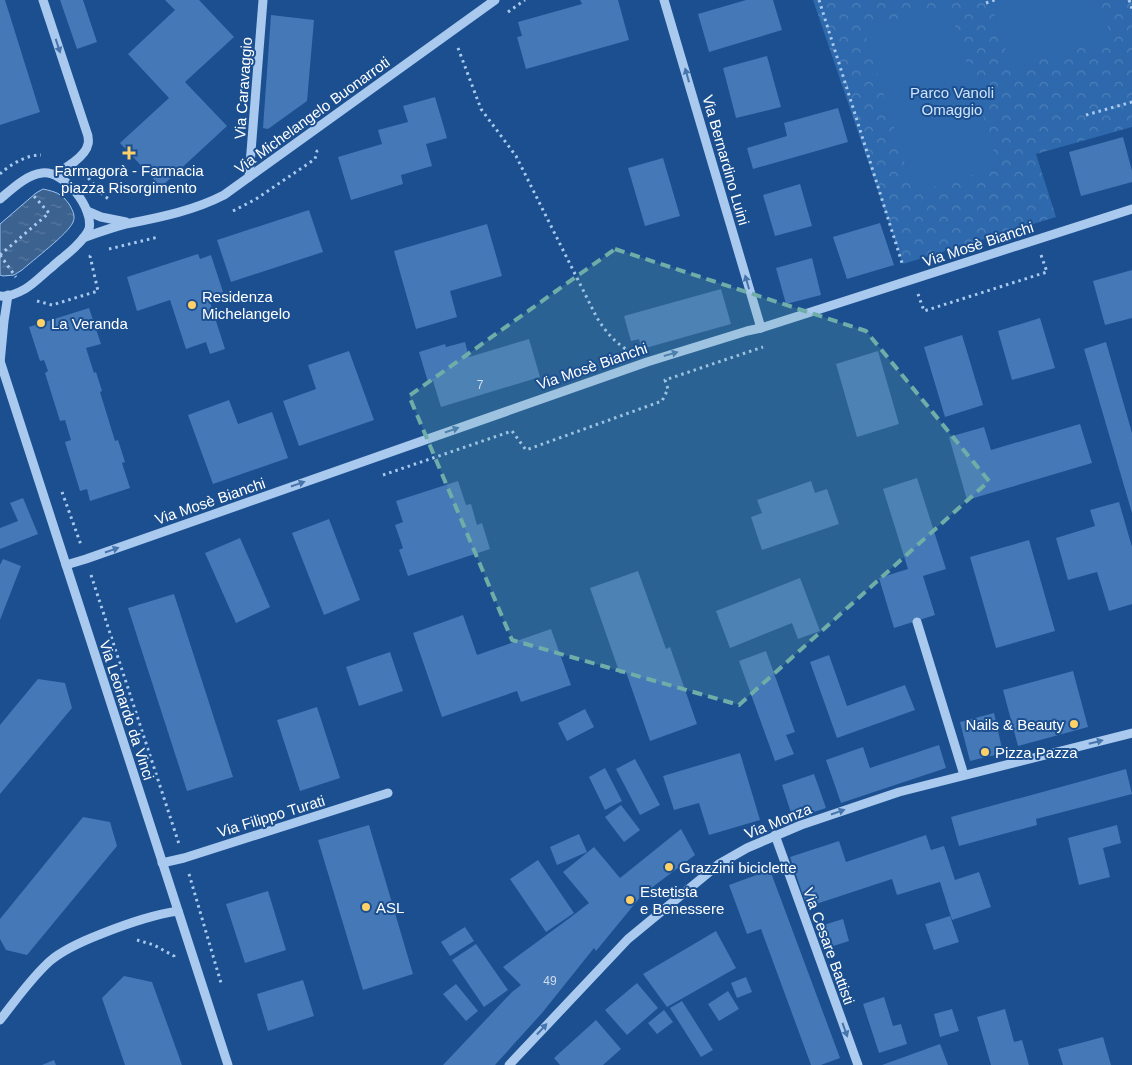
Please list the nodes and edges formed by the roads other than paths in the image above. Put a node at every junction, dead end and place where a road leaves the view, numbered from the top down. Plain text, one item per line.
1 (43, 0) edge
2 (263, 0) edge
3 (494, 0) edge
4 (664, 0) edge
5 (55, 174) junction
6 (249, 177) junction
7 (0, 199) edge
8 (1132, 209) edge
9 (87, 211) junction
10 (131, 223) junction
11 (83, 238) junction
12 (4, 296) edge
13 (761, 328) junction
14 (0, 362) edge
15 (66, 565) junction
16 (917, 622) dead end
17 (1132, 734) edge
18 (964, 775) junction
19 (388, 793) dead end
20 (775, 836) junction
21 (162, 863) junction
22 (178, 911) junction
23 (0, 1020) edge
24 (228, 1065) edge
25 (509, 1065) edge
26 (858, 1065) edge

1 -> 5 street
2 - 6 street, Via Caravaggio
3 - 6 street, Via Michelangelo Buonarroti
13 -> 4 street, Via Bernardino Luini
5 - 7 street
5 - 9 street
6 - 10 street, Via Michelangelo Buonarroti
8 - 13 street, Via Mosè Bianchi
9 - 10 street, Via Michelangelo Buonarroti
9 - 11 street
10 - 11 street, Via Michelangelo Buonarroti
11 - 12 street
12 - 14 street, Via Leonardo da Vinci
15 -> 13 street, Via Mosè Bianchi
14 - 15 street, Via Leonardo da Vinci
15 - 21 street, Via Leonardo da Vinci
16 - 18 street
18 -> 17 street, Via Monza
20 -> 18 street, Via Monza
19 - 21 street, Via Filippo Turati
25 -> 20 street, Via Monza
20 -> 26 street, Via Cesare Battisti
21 - 22 street, Via Leonardo da Vinci
22 - 23 street
22 - 24 street, Via Leonardo da Vinci

